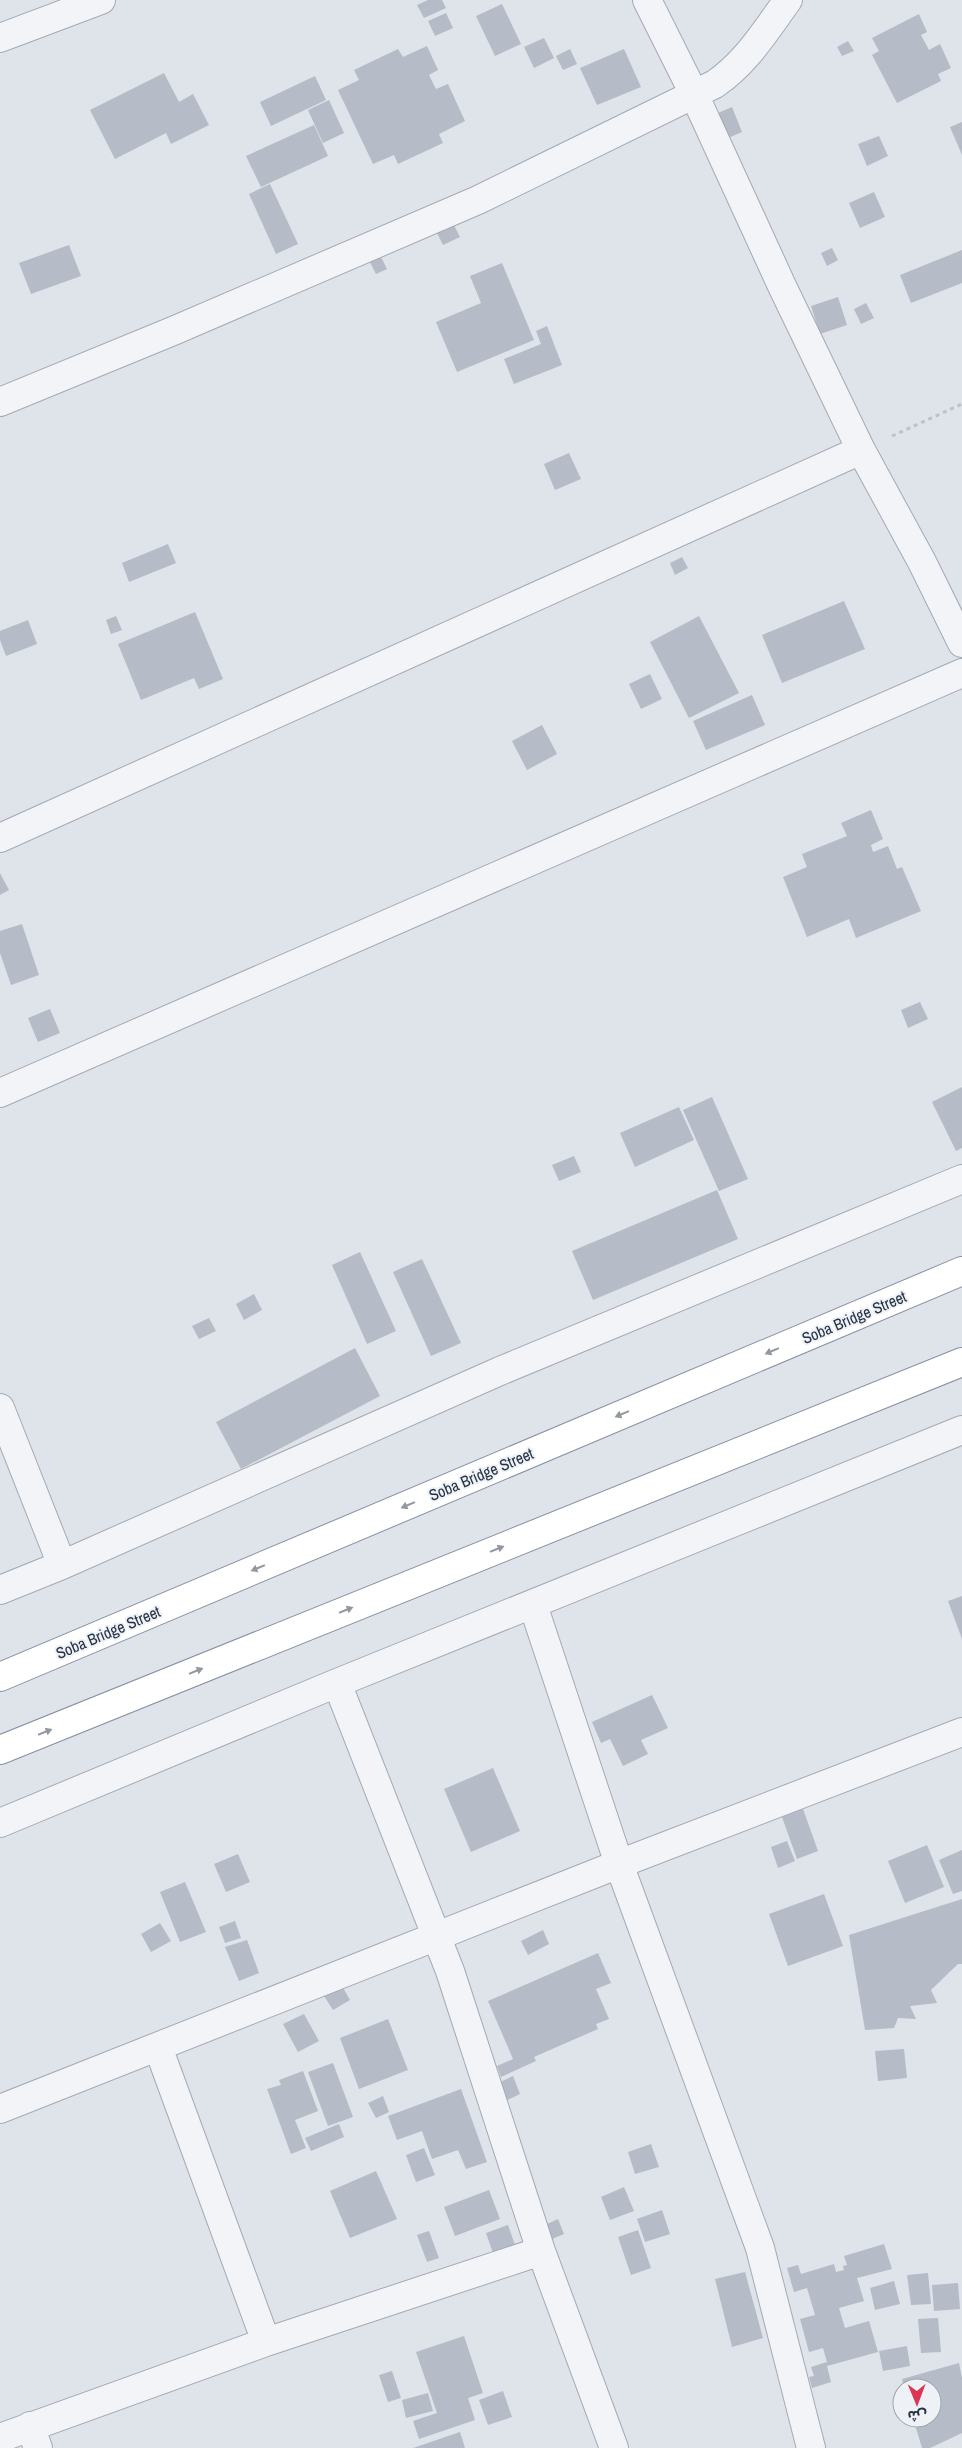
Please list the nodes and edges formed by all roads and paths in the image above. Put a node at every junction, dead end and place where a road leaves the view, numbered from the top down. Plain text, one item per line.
1 (101, 0) edge
2 (647, 0) edge
3 (788, 0) edge
4 (0, 38) edge
5 (694, 94) junction
6 (0, 402) edge
7 (962, 404) edge
8 (861, 450) junction
9 (962, 643) edge
10 (962, 673) edge
11 (0, 838) edge
12 (0, 1093) edge
13 (962, 1179) edge
14 (962, 1271) edge
15 (962, 1362) edge
16 (0, 1408) edge
17 (962, 1430) edge
18 (62, 1566) junction
19 (0, 1590) edge
20 (533, 1605) junction
21 (0, 1677) edge
22 (336, 1682) junction
23 (962, 1732) edge
24 (0, 1750) edge
25 (0, 1823) edge
26 (619, 1864) junction
27 (436, 1937) junction
28 (158, 2047) junction
29 (0, 2110) edge
30 (541, 2251) junction
31 (266, 2342) junction
32 (34, 2437) edge
33 (0, 2438) edge
34 (614, 2448) edge
35 (811, 2448) edge

1 - 4 street
2 - 5 street
3 - 5 street
5 - 6 street
5 - 8 street
7 - 8 path
8 - 9 street
8 - 11 street
10 - 12 street
13 - 18 street
14 -> 21 highway, Soba Bridge Street
24 -> 15 highway
16 - 18 street
17 - 20 street
18 - 19 street
20 - 22 street
20 - 26 street
22 - 25 street
22 - 27 street
23 - 26 street
26 - 27 street
26 - 35 street
27 - 28 street
27 - 30 street
28 - 29 street
28 - 31 street
30 - 31 street
30 - 34 street
31 - 32 street
32 - 33 street

